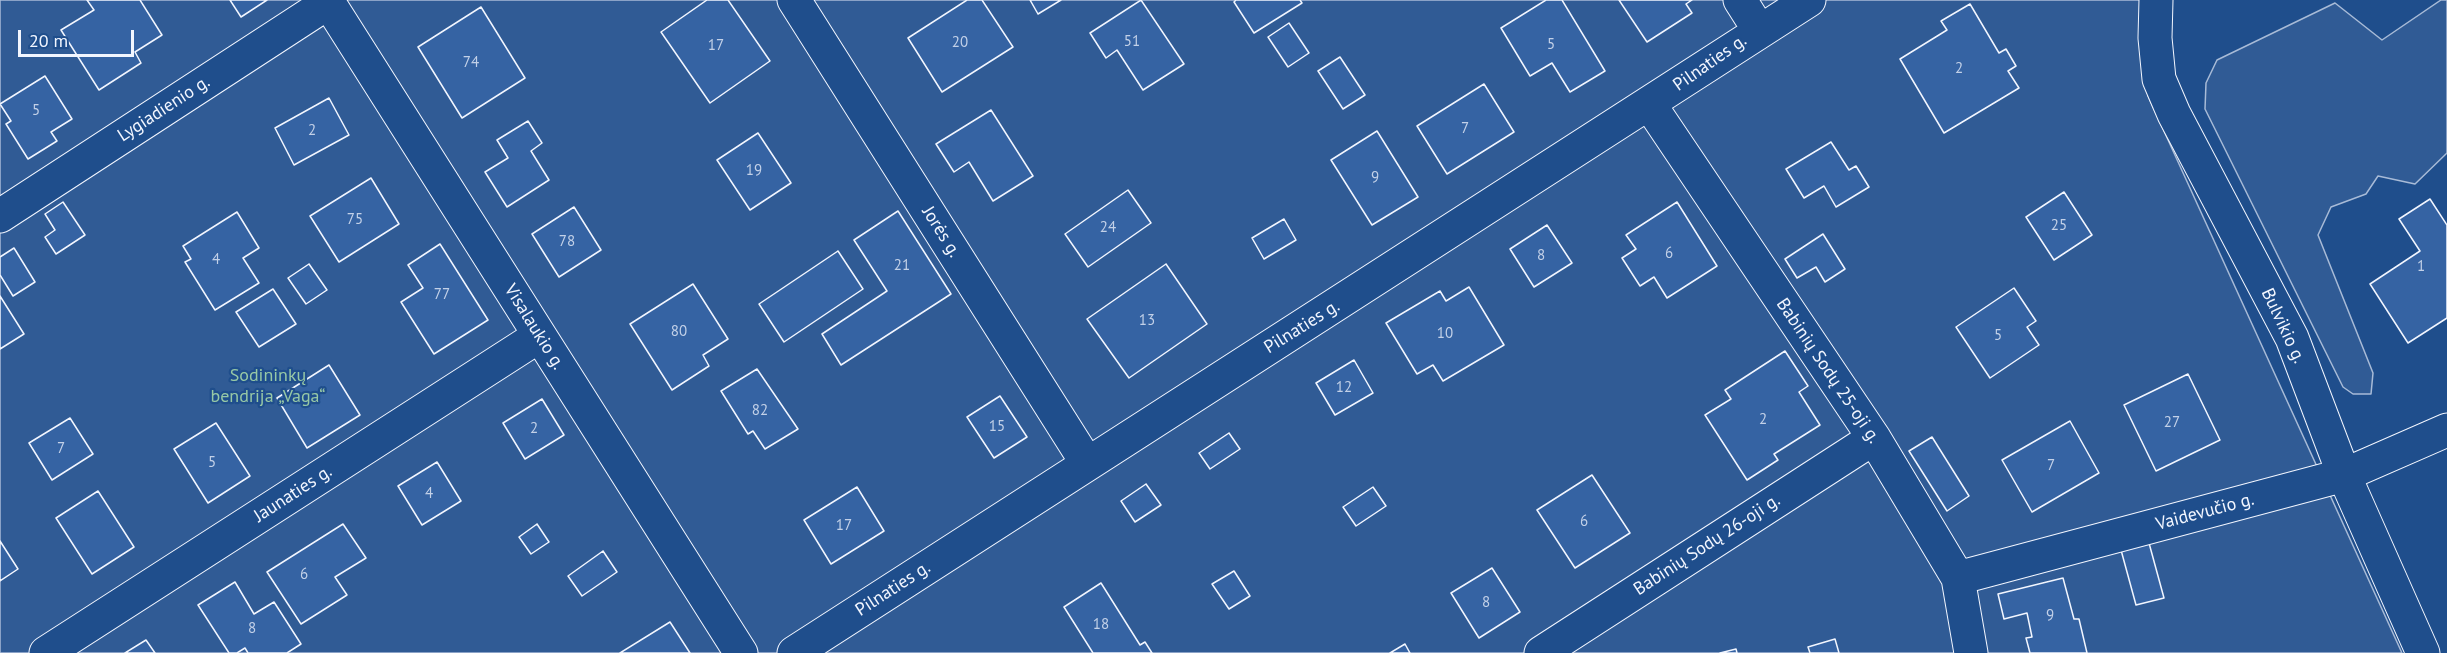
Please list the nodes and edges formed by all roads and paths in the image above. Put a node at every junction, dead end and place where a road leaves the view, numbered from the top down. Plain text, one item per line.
1 (794, 0) edge
2 (1740, 0) edge
3 (1809, 0) edge
4 (2156, 0) edge
5 (328, 1) edge
6 (1759, 30) junction
7 (1650, 105) junction
8 (0, 216) edge
9 (539, 336) junction
10 (2447, 430) edge
11 (1874, 438) junction
12 (1087, 463) junction
13 (2344, 475) junction
14 (1958, 578) junction
15 (46, 653) edge
16 (741, 653) edge
17 (794, 653) edge
18 (1541, 653) edge
19 (1971, 653) edge
20 (2423, 653) edge

1 - 12 street, Jorės g.
2 - 6 street
3 - 6 street, Pilnaties g.
4 - 13 street, Bulvikio g.
5 - 8 street, Lygiadienio g.
5 - 9 street, Visalaukio g.
6 - 7 street, Pilnaties g.
7 - 11 street, Babinių Sodų 25-oji g.
7 - 12 street, Pilnaties g.
9 - 15 street, Jaunaties g.
9 - 16 street, Visalaukio g.
10 - 13 street, Vaidevučio g.
11 - 14 street, Babinių Sodų 25-oji g.
11 - 18 street, Babinių Sodų 26-oji g.
12 - 17 street, Pilnaties g.
13 - 14 street, Vaidevučio g.
13 - 20 street, Bulvikio g.
14 - 19 street, Babinių Sodų 25-oji g.

